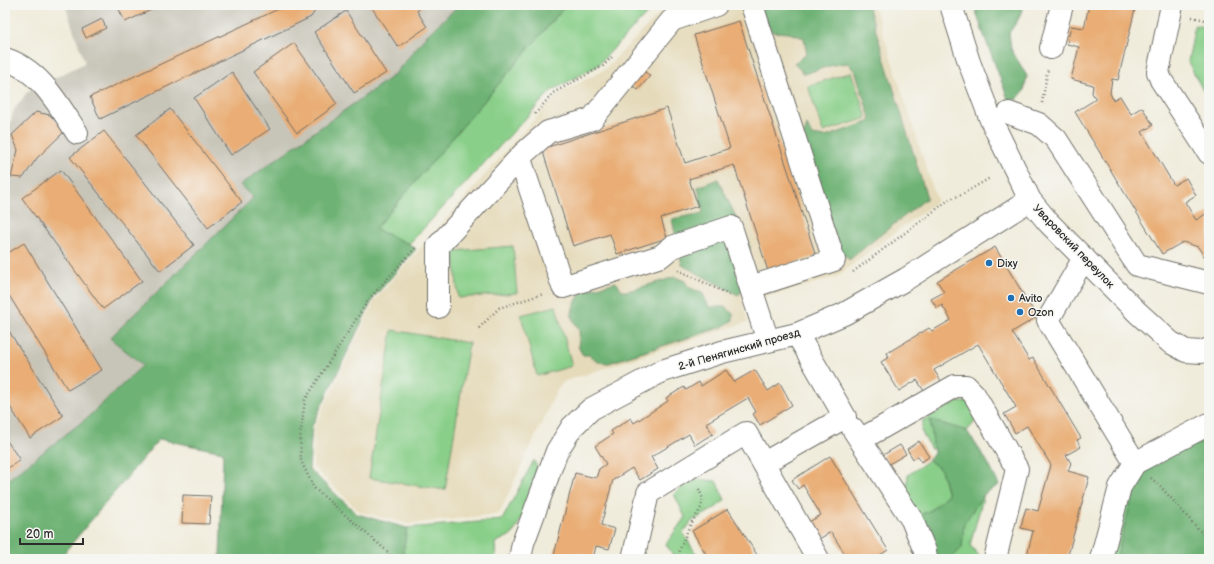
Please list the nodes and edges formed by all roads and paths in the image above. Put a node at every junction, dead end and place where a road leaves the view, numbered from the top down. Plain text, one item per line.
1 (716, 5) edge
2 (752, 5) edge
3 (951, 5) edge
4 (1062, 5) edge
5 (1172, 5) edge
6 (1051, 48) dead end
7 (5, 60) edge
8 (603, 66) dead end
9 (1048, 70) dead end
10 (1042, 108) dead end
11 (1009, 113) dead end
12 (532, 117) dead end
13 (76, 133) dead end
14 (1209, 153) edge
15 (520, 159) junction
16 (990, 178) dead end
17 (1030, 200) junction
18 (416, 246) dead end
19 (661, 256) junction
20 (1084, 258) junction
21 (850, 274) dead end
22 (1209, 283) edge
23 (563, 288) junction
24 (752, 290) junction
25 (438, 307) dead end
26 (479, 328) dead end
27 (797, 334) junction
28 (768, 340) junction
29 (1209, 349) edge
30 (845, 417) junction
31 (1209, 424) edge
32 (860, 440) junction
33 (764, 463) junction
34 (1135, 463) junction
35 (697, 486) dead end
36 (1209, 541) edge
37 (1209, 554) edge
38 (391, 559) edge
39 (520, 559) edge
40 (633, 559) edge
41 (676, 559) edge
42 (818, 559) edge
43 (926, 559) edge
44 (995, 559) edge
45 (1101, 559) edge
46 (1209, 559) edge

1 - 15 street
2 - 24 street
3 - 17 street, Уваровский переулок
4 - 6 street
5 - 14 street
7 - 13 street
8 - 12 path
9 - 10 path
11 - 22 street
15 - 23 street
15 - 25 street
16 - 21 path
17 - 20 street, Уваровский переулок
17 - 27 street, 2-й Пенягинский проезд
18 - 38 path
19 - 23 street
19 - 24 path
19 - 24 street
20 - 29 street, Уваровский переулок
20 - 34 street
23 - 26 path
24 - 28 street
27 - 28 street, 2-й Пенягинский проезд
27 - 30 street
28 - 39 street, 2-й Пенягинский проезд
30 - 32 street
30 - 33 street
31 - 34 street
32 - 43 street
32 - 44 street
33 - 40 street
33 - 42 street
34 - 36 path
34 - 45 street
35 - 41 path
37 - 46 path

